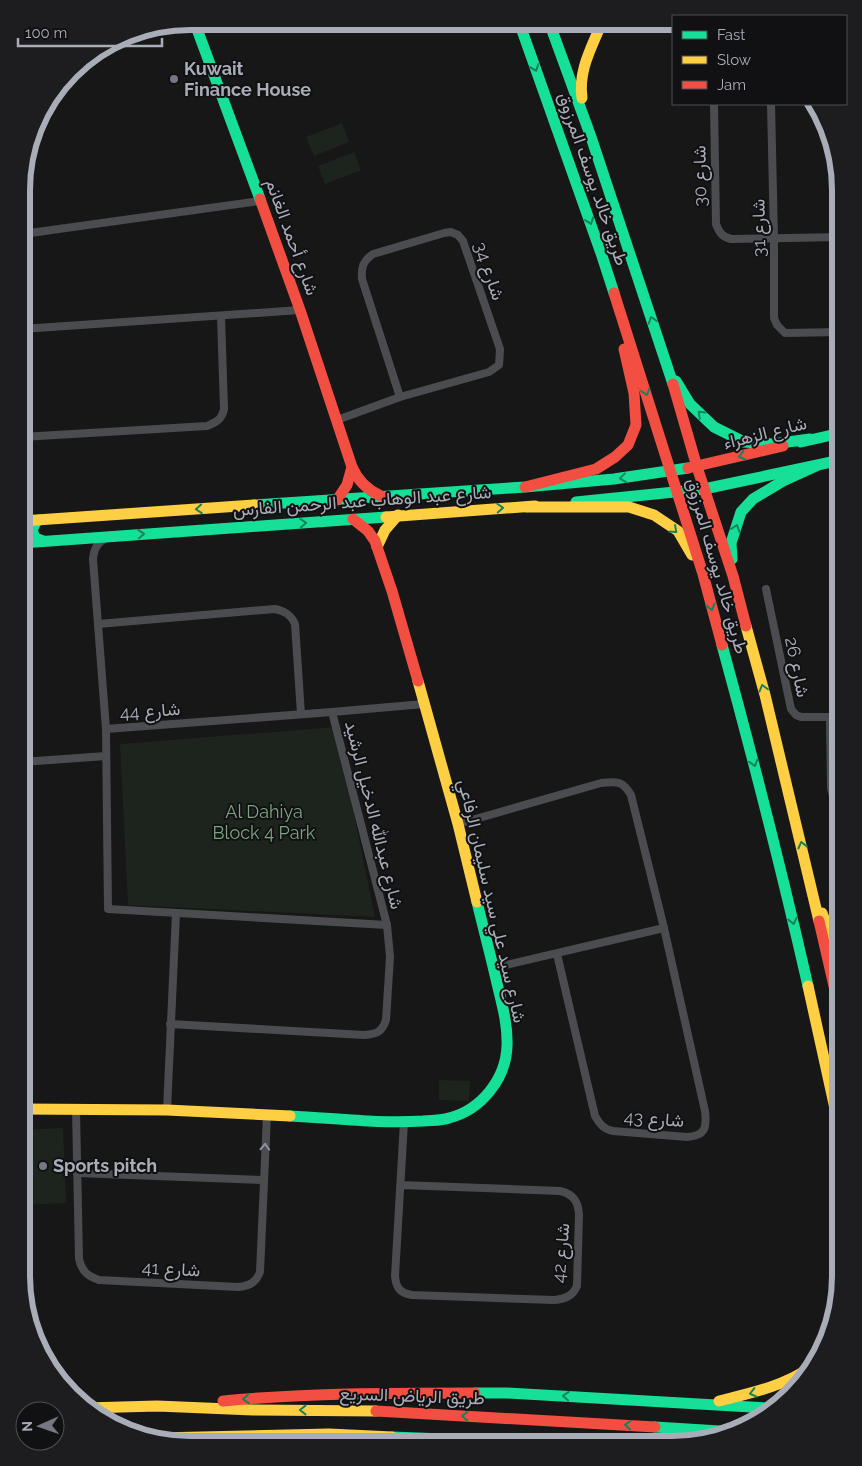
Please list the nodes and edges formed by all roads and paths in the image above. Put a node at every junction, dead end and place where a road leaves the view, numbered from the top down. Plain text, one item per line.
1 (197, 30) edge
2 (522, 30) edge
3 (552, 30) edge
4 (599, 30) edge
5 (714, 105) edge
6 (771, 105) edge
7 (591, 137) junction
8 (260, 201) junction
9 (30, 233) edge
10 (832, 237) edge
11 (774, 238) junction
12 (602, 256) junction
13 (300, 310) junction
14 (221, 316) junction
15 (30, 328) edge
16 (832, 332) edge
17 (668, 369) junction
18 (400, 398) junction
19 (337, 420) junction
20 (832, 435) edge
21 (30, 437) edge
22 (810, 440) junction
23 (832, 462) edge
24 (816, 466) junction
25 (697, 467) junction
26 (352, 468) junction
27 (671, 472) junction
28 (525, 487) junction
29 (704, 489) junction
30 (470, 491) junction
31 (450, 492) junction
32 (678, 493) junction
33 (381, 496) junction
34 (337, 500) junction
35 (527, 507) junction
36 (471, 510) junction
37 (450, 511) junction
38 (398, 515) junction
39 (352, 519) junction
40 (39, 520) junction
41 (30, 521) edge
42 (108, 536) junction
43 (77, 539) junction
44 (43, 541) junction
45 (30, 542) edge
46 (378, 547) junction
47 (93, 559) junction
48 (702, 574) junction
49 (733, 576) junction
50 (766, 589) dead end
51 (98, 624) junction
52 (424, 704) junction
53 (332, 712) junction
54 (301, 714) junction
55 (830, 717) joint
56 (106, 729) junction
57 (106, 756) junction
58 (30, 761) edge
59 (832, 792) edge
60 (458, 824) junction
61 (809, 875) junction
62 (176, 912) junction
63 (387, 925) junction
64 (664, 928) junction
65 (832, 940) edge
66 (557, 954) junction
67 (493, 968) junction
68 (832, 977) edge
69 (170, 1024) junction
70 (832, 1094) edge
71 (30, 1109) edge
72 (76, 1109) junction
73 (167, 1110) junction
74 (267, 1115) junction
75 (404, 1122) junction
76 (77, 1173) junction
77 (264, 1180) junction
78 (402, 1184) junction
79 (795, 1378) edge
80 (702, 1405) junction
81 (157, 1406) junction
82 (100, 1408) edge
83 (762, 1408) edge
84 (713, 1430) edge
85 (267, 1436) edge
86 (378, 1436) edge

1 - 8 main road, شارع أحمد الغانم
2 -> 12 main road, طريق خالد يوسف المرزوق
3 - 7 main road, طريق خالد يوسف المرزوق
4 - 7 main road
5 - 11 street, شارع 30
6 - 11 street, شارع 31
17 -> 7 main road, طريق خالد يوسف المرزوق
8 - 9 street
8 - 13 main road, شارع أحمد الغانم
10 - 11 street
11 - 16 street, شارع 31
12 -> 27 main road, طريق خالد يوسف المرزوق
12 - 28 main road
13 - 14 street
13 - 19 main road, شارع أحمد الغانم
14 - 15 street
14 - 21 street
22 -> 17 main road
17 - 25 main road, طريق خالد يوسف المرزوق
18 - 18 street, شارع 34
18 - 19 street, شارع 34
19 - 26 main road, شارع أحمد الغانم
20 - 22 main road, شارع الزهراء
22 -> 25 main road, شارع الزهراء
23 - 24 main road
24 - 29 main road
49 -> 24 main road
25 - 27 main road, شارع عبد الوهاب عبد الرحمن الفارس
25 - 29 main road, طريق خالد يوسف المرزوق
26 - 33 main road, شارع أحمد الغانم
26 - 34 main road
27 -> 28 main road, شارع عبد الوهاب عبد الرحمن الفارس
27 - 32 main road, طريق خالد يوسف المرزوق
28 - 30 main road, شارع عبد الوهاب عبد الرحمن الفارس
29 - 32 main road, شارع عبد الوهاب عبد الرحمن الفارس
29 - 49 main road, طريق خالد يوسف المرزوق
30 - 31 main road, شارع عبد الوهاب عبد الرحمن الفارس
30 - 36 main road
31 - 33 main road, شارع عبد الوهاب عبد الرحمن الفارس
31 - 37 main road
32 - 35 main road, شارع عبد الوهاب عبد الرحمن الفارس
32 - 48 main road, طريق خالد يوسف المرزوق
33 - 34 main road, شارع عبد الوهاب عبد الرحمن الفارس
34 -> 40 main road, شارع عبد الوهاب عبد الرحمن الفارس
36 -> 35 main road, شارع عبد الوهاب عبد الرحمن الفارس
35 -> 48 main road
36 - 37 main road, شارع عبد الوهاب عبد الرحمن الفارس
37 - 38 main road, شارع عبد الوهاب عبد الرحمن الفارس
38 - 39 main road, شارع عبد الوهاب عبد الرحمن الفارس
38 - 46 main road
42 -> 39 main road, شارع عبد الوهاب عبد الرحمن الفارس
39 - 46 main road, شارع سيد علي سيد سليمان الرفاعي
40 - 41 main road, شارع عبد الوهاب عبد الرحمن الفارس
40 - 44 main road
42 - 43 main road, شارع عبد الوهاب عبد الرحمن الفارس
42 - 47 street
43 - 44 main road, شارع عبد الوهاب عبد الرحمن الفارس
43 - 47 street
44 - 45 main road, شارع عبد الوهاب عبد الرحمن الفارس
46 - 52 main road, شارع سيد علي سيد سليمان الرفاعي
47 - 51 street, شارع 44
48 -> 70 main road, طريق خالد يوسف المرزوق
61 -> 49 main road, طريق خالد يوسف المرزوق
50 - 55 street, شارع 26
51 - 54 street
51 - 56 street, شارع 44
52 - 53 street, شارع 44
52 - 60 main road, شارع سيد علي سيد سليمان الرفاعي
53 - 54 street, شارع 44
53 - 63 street, شارع عبدالله الدخيل الرشيد
54 - 56 street, شارع 44
55 - 59 street
56 - 57 street, شارع عبدالله الدخيل الرشيد
57 - 58 street
57 - 62 street, شارع عبدالله الدخيل الرشيد
60 - 64 street, شارع 43
60 - 67 main road, شارع سيد علي سيد سليمان الرفاعي
61 - 65 main road
61 - 68 main road, طريق خالد يوسف المرزوق
62 - 63 street, شارع عبدالله الدخيل الرشيد
62 - 69 street
63 - 69 street, شارع عبدالله الدخيل الرشيد
64 - 66 street
64 - 66 street, شارع 43
66 - 67 street
67 - 75 main road, شارع سيد علي سيد سليمان الرفاعي
69 - 73 street
71 - 72 main road, شارع سيد علي سيد سليمان الرفاعي
72 - 73 main road, شارع سيد علي سيد سليمان الرفاعي
72 - 76 street, شارع 41
73 - 74 main road, شارع سيد علي سيد سليمان الرفاعي
74 - 75 main road, شارع سيد علي سيد سليمان الرفاعي
77 -> 74 street, شارع 41
75 - 78 street, شارع 42
76 - 77 street
76 - 77 street, شارع 41
78 - 78 street, شارع 42
79 -> 80 main road
80 -> 81 main road
80 - 83 main road
81 - 82 main road, طريق الرياض السريع
84 -> 81 main road, طريق الرياض السريع
85 - 86 main road

